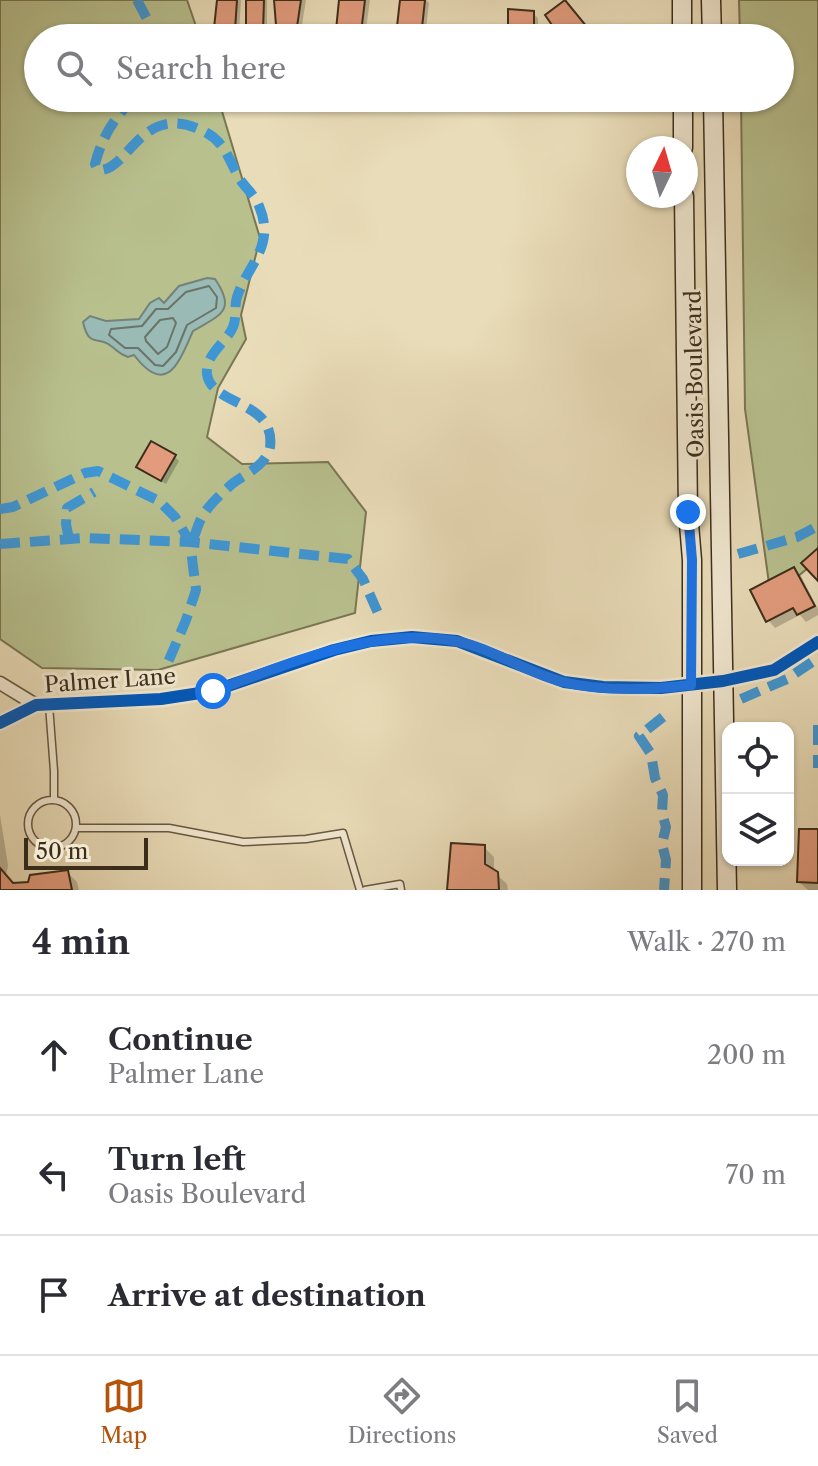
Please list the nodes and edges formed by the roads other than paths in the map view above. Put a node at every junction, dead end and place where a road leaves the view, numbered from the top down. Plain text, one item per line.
1 (682, 0) edge
2 (711, 0) edge
3 (682, 24) edge
4 (712, 24) edge
5 (683, 112) edge
6 (713, 112) edge
7 (683, 136) edge
8 (684, 208) edge
9 (818, 642) edge
10 (723, 681) junction
11 (0, 683) edge
12 (691, 685) junction
13 (42, 705) junction
14 (0, 723) edge
15 (54, 799) junction
16 (76, 828) junction
17 (362, 890) edge
18 (401, 890) edge
19 (692, 890) edge
20 (727, 890) edge

1 - 3 main road
2 - 4 main road
5 - 7 main road
6 - 10 main road, Oasis Boulevard
8 - 12 main road, Oasis Boulevard
9 - 10 street, Palmer Lane
10 - 12 street, Palmer Lane
10 - 20 main road, Oasis Boulevard
11 - 13 street, Palmer Lane
12 - 13 street, Palmer Lane
12 - 19 main road, Oasis Boulevard
13 - 14 street, Palmer Lane
13 - 15 lane
15 - 16 lane
15 - 16 lane
16 - 17 lane
17 - 18 lane

